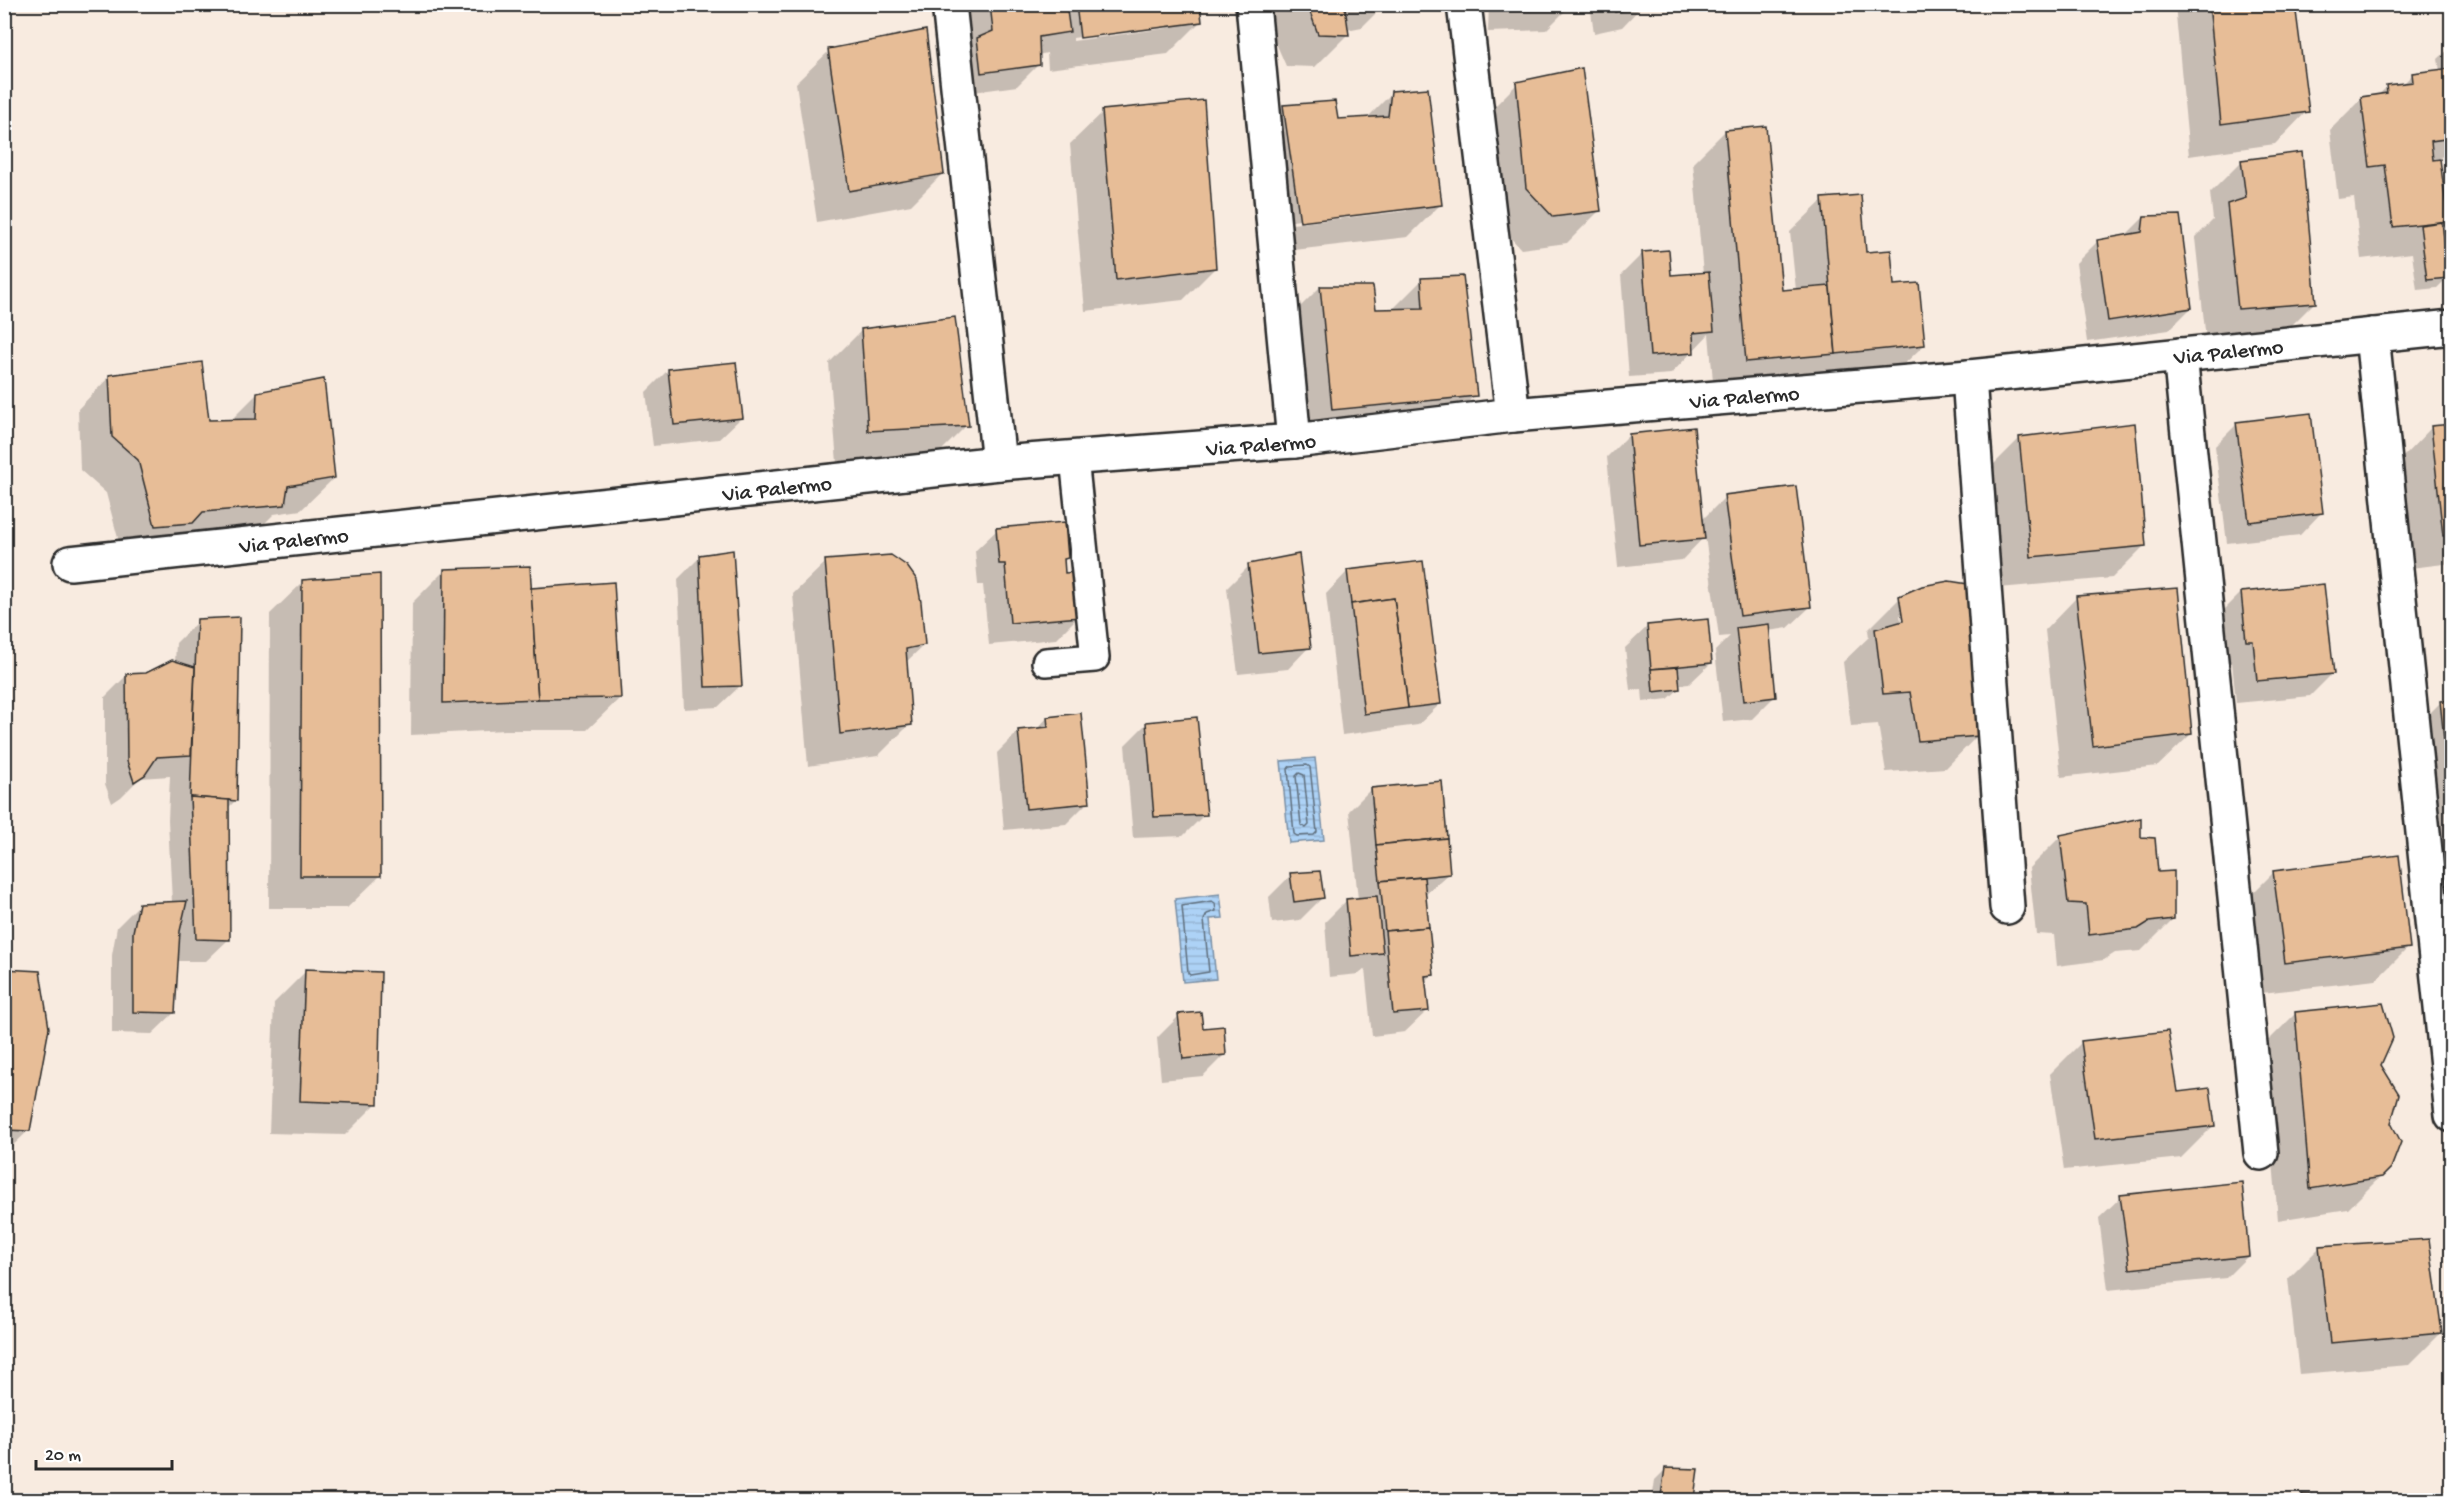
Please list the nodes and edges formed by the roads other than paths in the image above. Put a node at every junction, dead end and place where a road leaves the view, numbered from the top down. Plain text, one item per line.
1 (949, 4) edge
2 (1253, 4) edge
3 (1464, 4) edge
4 (2451, 327) edge
5 (2372, 335) junction
6 (2180, 355) junction
7 (1969, 377) junction
8 (1513, 415) junction
9 (1294, 441) junction
10 (1074, 458) junction
11 (999, 463) junction
12 (70, 563) dead end
13 (1046, 662) dead end
14 (2007, 907) dead end
15 (2451, 1115) edge
16 (2261, 1153) dead end

1 - 11 street
2 - 9 street
3 - 8 street
4 - 5 street, Via Palermo
5 - 6 street, Via Palermo
5 - 15 street
6 - 7 street, Via Palermo
6 - 16 street
7 - 8 street, Via Palermo
7 - 14 street
8 - 9 street, Via Palermo
9 - 10 street, Via Palermo
10 - 11 street, Via Palermo
10 - 13 lane
11 - 12 street, Via Palermo

